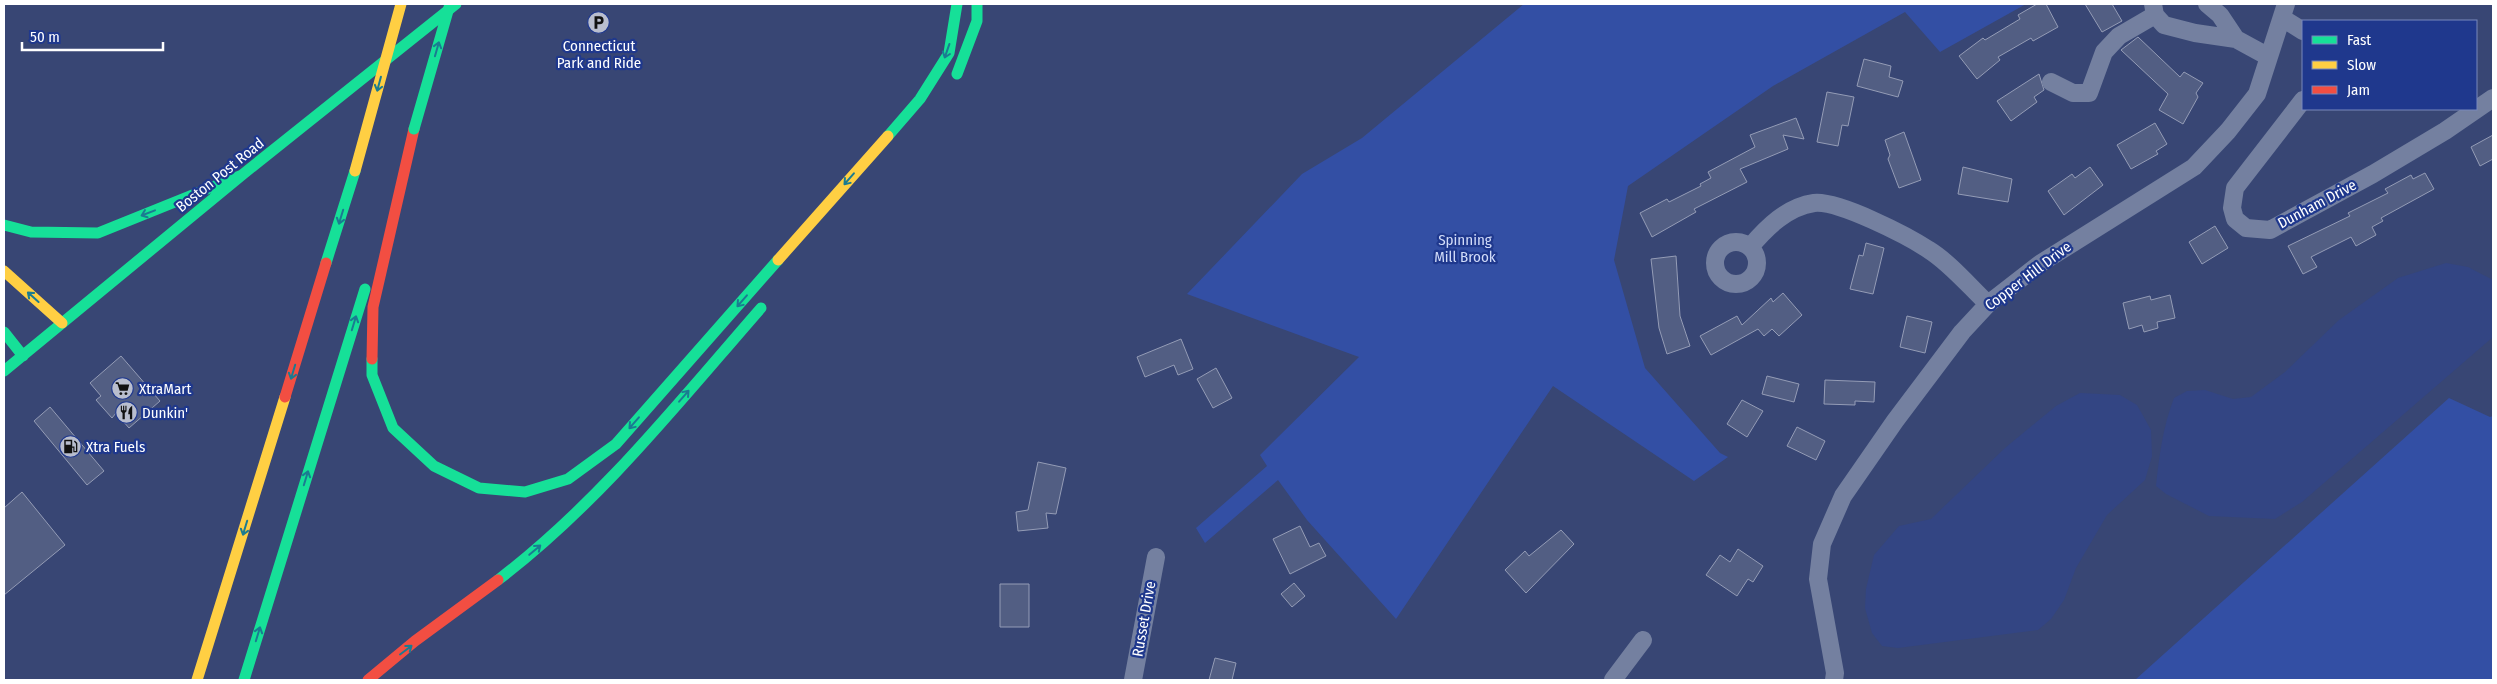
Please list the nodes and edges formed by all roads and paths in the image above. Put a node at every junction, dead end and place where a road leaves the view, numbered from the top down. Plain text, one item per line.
1 (401, 4) edge
2 (450, 4) edge
3 (456, 4) edge
4 (957, 4) edge
5 (977, 4) edge
6 (2207, 4) edge
7 (2154, 9) edge
8 (2284, 11) edge
9 (2302, 30) edge
10 (2236, 39) junction
11 (2269, 57) junction
12 (2051, 82) dead end
13 (950, 84) dead end
14 (2493, 98) edge
15 (2302, 101) edge
16 (2477, 109) edge
17 (2476, 110) edge
18 (414, 130) junction
19 (242, 175) junction
20 (4, 225) edge
21 (1750, 247) dead end
22 (4, 271) edge
23 (770, 299) dead end
24 (1988, 304) junction
25 (62, 323) junction
26 (4, 332) edge
27 (23, 356) junction
28 (4, 372) edge
29 (1156, 557) dead end
30 (1643, 640) dead end
31 (197, 680) edge
32 (244, 680) edge
33 (368, 680) edge
34 (1133, 680) edge
35 (1613, 680) edge
36 (1834, 680) edge

1 -> 31 main road, bridge
18 -> 2 main road, bridge
3 - 19 main road, Boston Post Road
4 -> 18 main road
5 - 13 main road
6 - 10 street
7 - 10 street
7 - 12 street
8 - 9 street
8 - 11 street, Copper Hill Drive
10 - 11 street
11 - 24 street, Copper Hill Drive
14 - 16 street, Dunham Drive
15 - 17 street, Dunham Drive
32 -> 18 main road
19 -> 20 main road
19 - 25 main road, Boston Post Road
21 - 24 street
25 -> 22 main road
33 -> 23 main road
24 - 36 street, Copper Hill Drive
25 - 27 main road, Boston Post Road
26 - 27 main road
27 - 28 main road, Boston Post Road
29 - 34 street, Russet Drive
30 - 35 street

